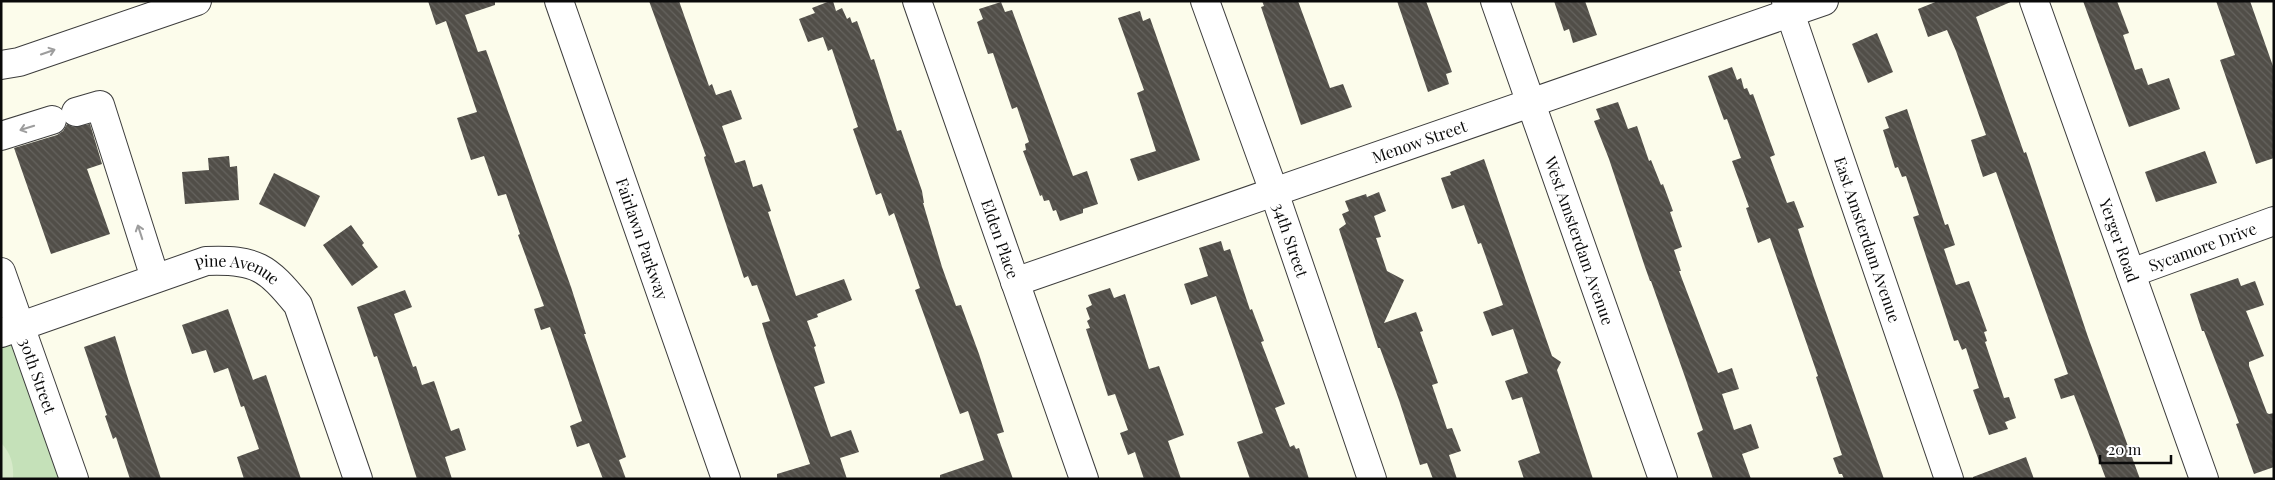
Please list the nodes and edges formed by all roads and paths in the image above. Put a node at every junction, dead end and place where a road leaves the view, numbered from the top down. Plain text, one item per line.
1 (197, 1) edge
2 (559, 1) edge
3 (917, 1) edge
4 (1205, 1) edge
5 (1495, 1) edge
6 (1824, 1) edge
7 (2034, 1) edge
8 (1788, 7) edge
9 (1, 65) edge
10 (1530, 103) junction
11 (1, 136) edge
12 (1274, 192) junction
13 (2274, 221) edge
14 (1, 272) edge
15 (2131, 273) junction
16 (155, 278) junction
17 (1015, 282) junction
18 (11, 330) edge
19 (74, 479) edge
20 (358, 479) edge
21 (726, 479) edge
22 (1084, 479) edge
23 (1372, 479) edge
24 (1663, 479) edge
25 (1950, 479) edge
26 (2204, 479) edge

9 -> 1 street
2 - 21 street, Fairlawn Parkway
3 - 17 street, Elden Place
4 - 12 street, 34th Street
5 - 10 street, West Amsterdam Avenue
6 - 8 street, Menow Street
7 - 15 street, Yerger Road
8 - 10 street, Menow Street
8 - 25 street, East Amsterdam Avenue
10 - 12 street, Menow Street
10 - 24 street, West Amsterdam Avenue
16 -> 11 street
12 - 17 street, Menow Street
12 - 23 street, 34th Street
13 - 15 street, Sycamore Drive
14 - 18 street, 30th Street
15 - 26 street, Yerger Road
16 - 18 street, Pine Avenue
16 - 20 street, Pine Avenue
17 - 22 street, Elden Place
18 - 19 street, 30th Street

